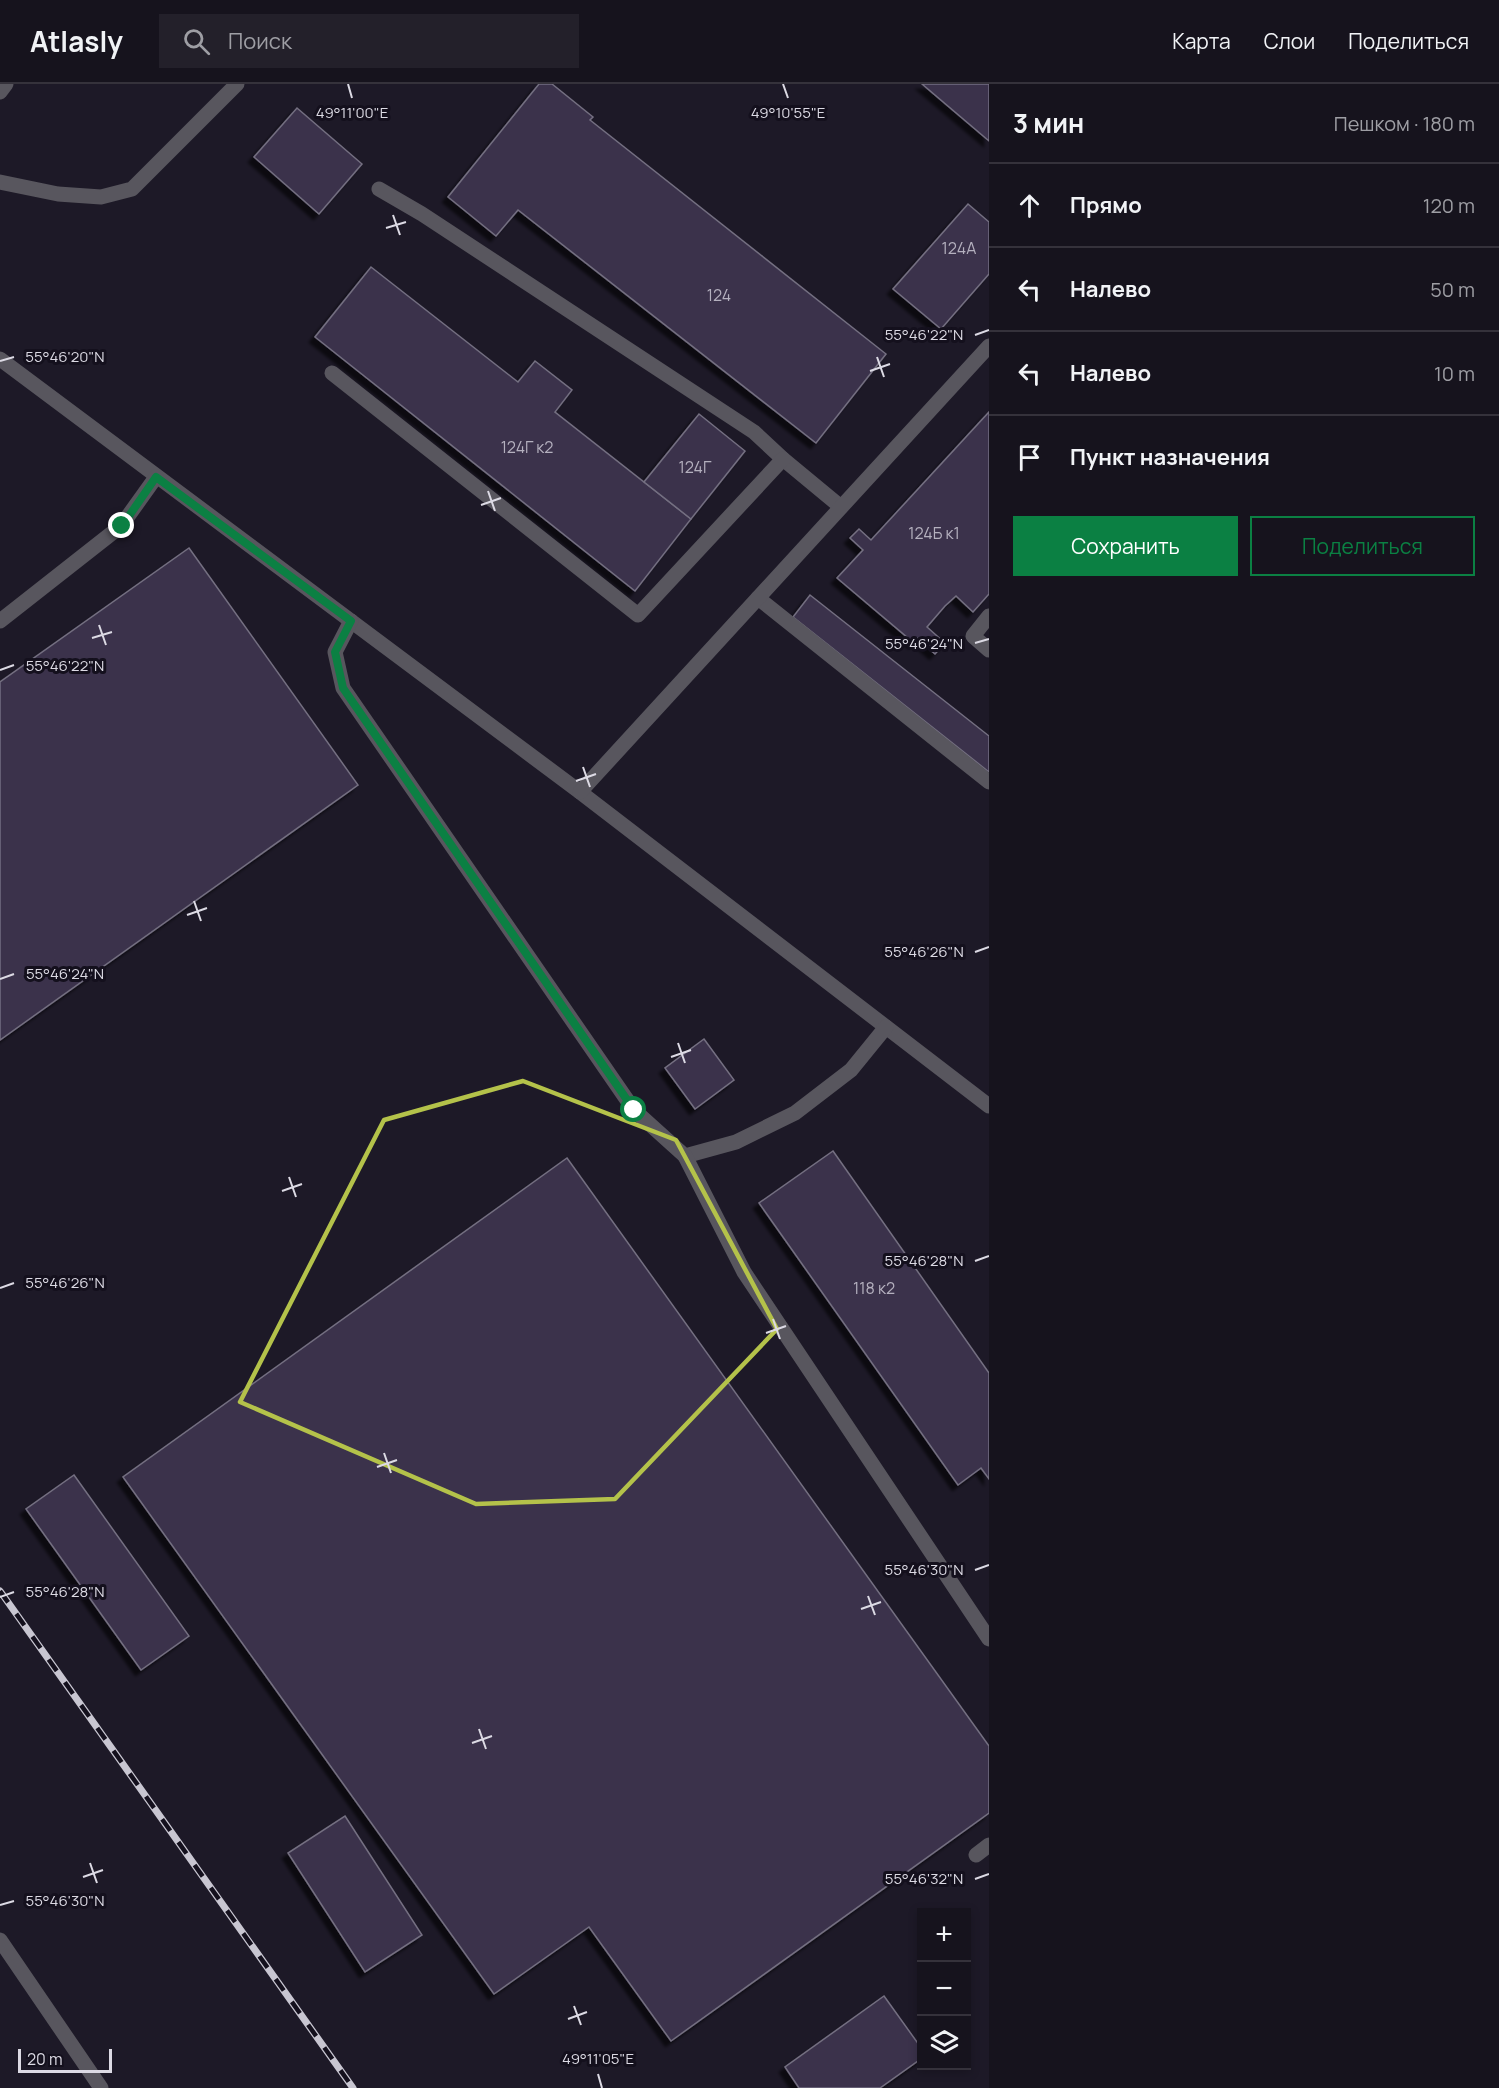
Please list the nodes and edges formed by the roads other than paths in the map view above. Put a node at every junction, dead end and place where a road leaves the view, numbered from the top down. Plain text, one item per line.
1 (6, 84) edge
2 (237, 84) edge
3 (0, 92) edge
4 (0, 182) edge
5 (379, 189) dead end
6 (989, 346) edge
7 (0, 359) edge
8 (333, 373) dead end
9 (783, 459) junction
10 (156, 477) junction
11 (841, 507) junction
12 (758, 598) junction
13 (989, 616) edge
14 (0, 621) edge
15 (351, 621) junction
16 (989, 650) edge
17 (989, 782) edge
18 (580, 792) junction
19 (886, 1027) junction
20 (989, 1106) edge
21 (685, 1156) junction
22 (989, 1639) edge
23 (989, 1845) edge
24 (976, 1855) dead end
25 (0, 1940) edge
26 (101, 2088) edge

1 - 3 street
2 - 4 street
5 - 9 street
6 - 11 street
7 - 10 street
8 - 9 street
9 - 11 street
10 - 14 street
10 - 15 street
11 - 12 street
12 - 17 street
12 - 18 street
13 - 16 street
15 - 18 street
15 - 21 street
18 - 19 street
19 - 20 street
19 - 21 street
21 - 22 street
23 - 24 street
25 - 26 street

